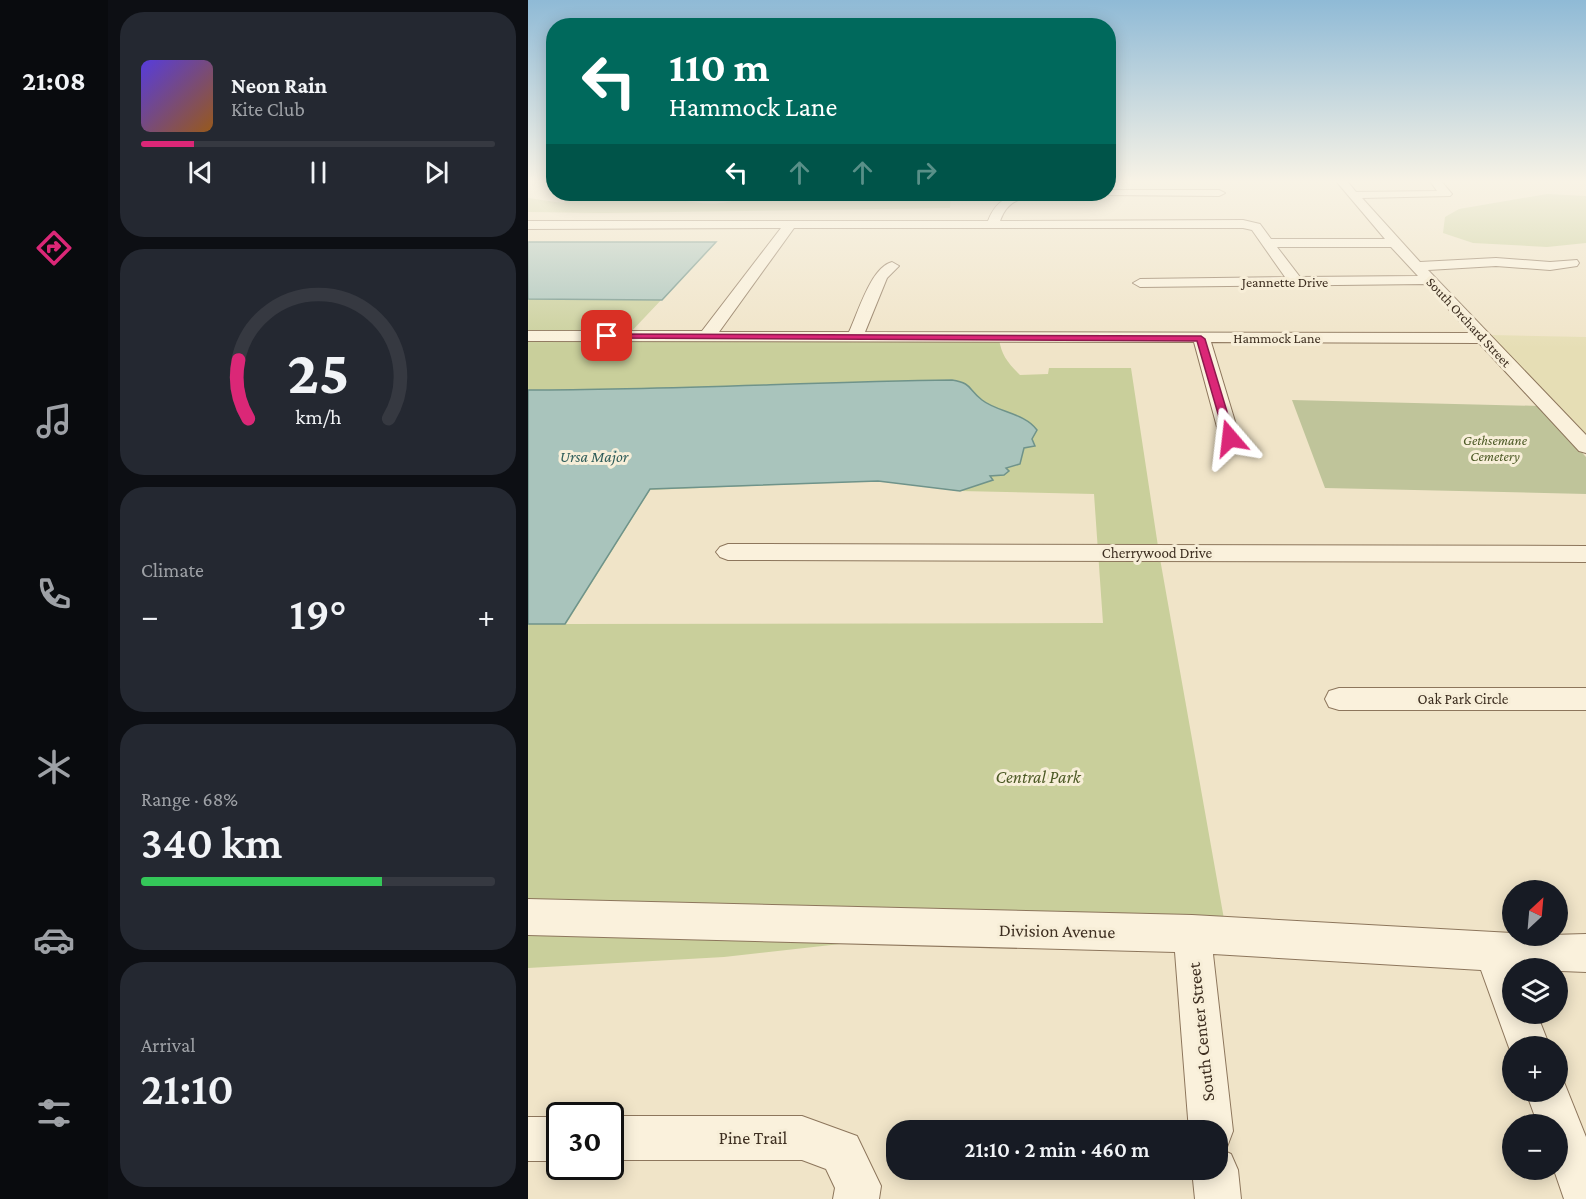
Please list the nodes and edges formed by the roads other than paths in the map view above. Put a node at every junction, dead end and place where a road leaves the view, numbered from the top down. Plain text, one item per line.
1 (781, 237) edge
2 (1264, 237) edge
3 (1390, 237) edge
4 (1269, 243) junction
5 (1395, 243) junction
6 (1572, 263) dead end
7 (892, 266) dead end
8 (1417, 266) junction
9 (1430, 280) junction
10 (1296, 282) junction
11 (1140, 283) dead end
12 (528, 336) edge
13 (707, 336) junction
14 (855, 337) junction
15 (1486, 338) junction
16 (1201, 339) junction
17 (1230, 438) dead end
18 (1586, 447) edge
19 (728, 552) dead end
20 (1586, 554) edge
21 (1339, 699) dead end
22 (1586, 699) edge
23 (528, 916) edge
24 (1192, 934) junction
25 (1493, 952) junction
26 (1586, 953) edge
27 (1502, 975) edge
28 (1551, 1102) edge
29 (1210, 1120) edge
30 (546, 1138) edge
31 (624, 1138) edge
32 (528, 1139) edge
33 (1216, 1180) edge
34 (1586, 1195) edge
35 (856, 1199) edge
36 (1218, 1199) edge

1 - 13 street
2 - 4 street
3 - 5 street, South Orchard Street
4 - 5 street
4 - 10 street
5 - 8 street, South Orchard Street
6 - 8 street
7 - 14 street
8 - 9 street, South Orchard Street
9 - 10 street, Jeannette Drive
9 - 15 street, South Orchard Street
10 - 11 street, Jeannette Drive
12 - 13 street, Hammock Lane
13 - 14 street, Hammock Lane
14 - 16 street, Hammock Lane
15 - 16 street, Hammock Lane
15 - 18 street, South Orchard Street
16 - 17 street
19 - 20 street, Cherrywood Drive
21 - 22 street, Oak Park Circle
23 - 24 street, Division Avenue
24 - 25 street, Division Avenue
24 - 29 street, South Center Street
25 - 26 street, Division Avenue
25 - 27 street
28 - 34 street
30 - 32 street
31 - 35 street, Pine Trail
33 - 36 street

